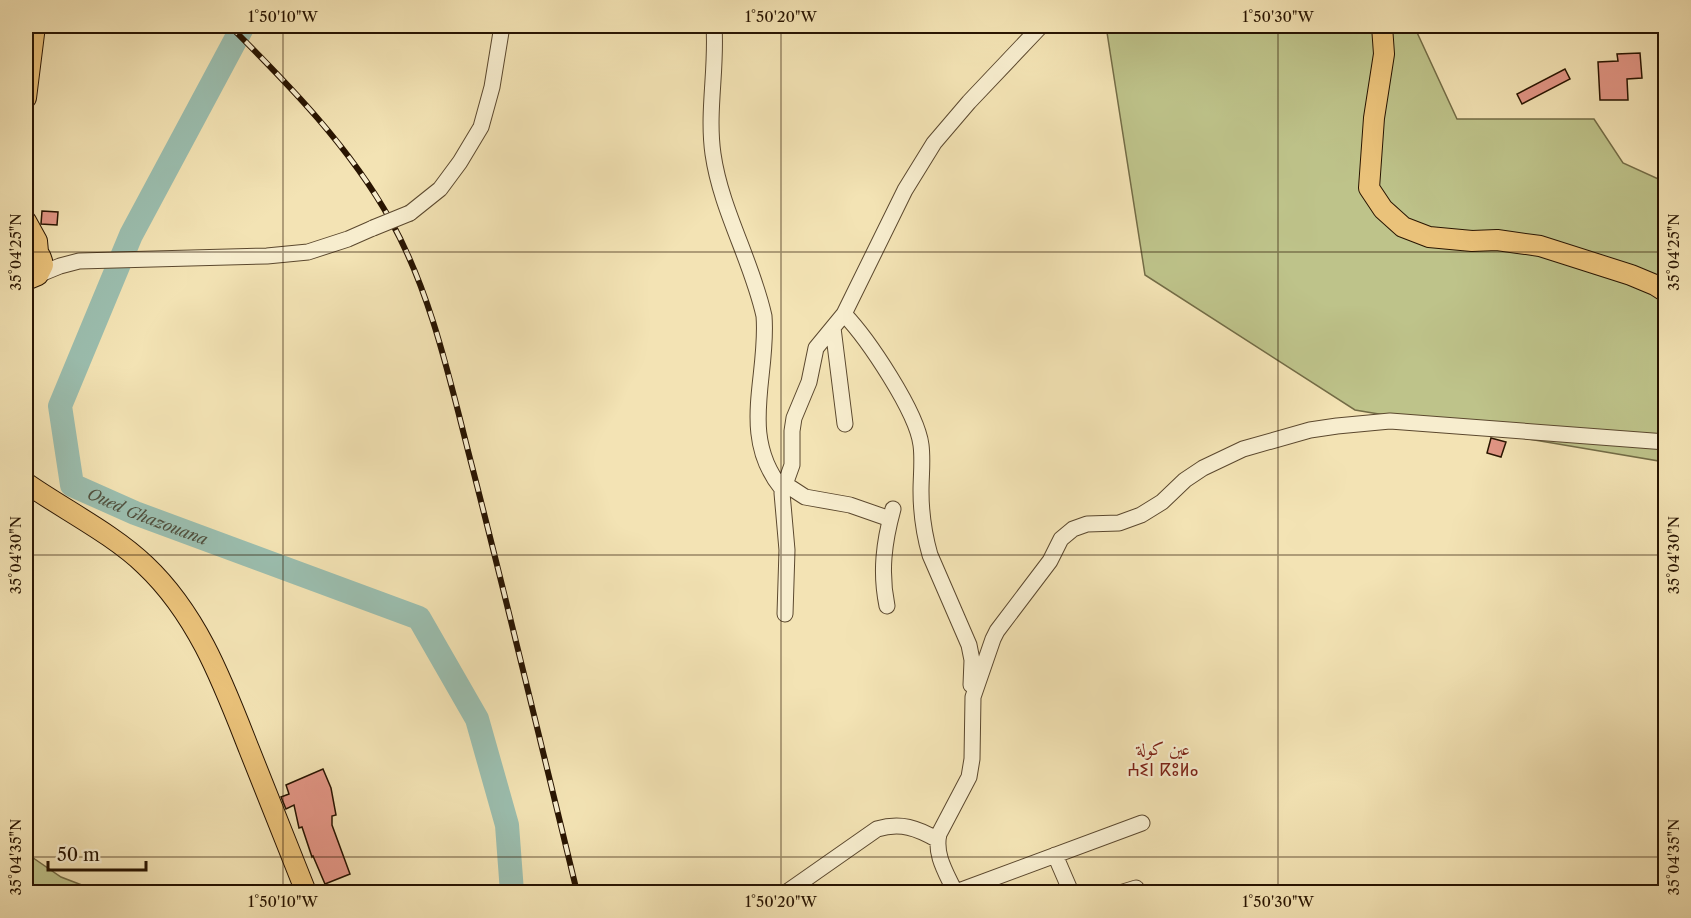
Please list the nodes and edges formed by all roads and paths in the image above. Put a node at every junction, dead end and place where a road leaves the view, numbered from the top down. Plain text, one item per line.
1 (36, 26) edge
2 (502, 26) edge
3 (714, 26) edge
4 (1041, 26) edge
5 (1382, 26) edge
6 (26, 98) edge
7 (26, 221) edge
8 (34, 251) edge
9 (79, 261) junction
10 (31, 281) edge
11 (1665, 292) edge
12 (844, 314) junction
13 (833, 328) junction
14 (845, 424) dead end
15 (1665, 442) edge
16 (26, 483) edge
17 (784, 487) junction
18 (887, 606) dead end
19 (785, 614) dead end
20 (973, 697) junction
21 (1142, 823) dead end
22 (938, 840) junction
23 (1055, 855) junction
24 (306, 892) edge
25 (786, 892) edge
26 (956, 892) edge
27 (1071, 892) edge

1 - 6 main road
2 - 9 street, bridge
3 - 17 street
4 - 12 street
5 - 11 main road
7 - 8 main road
8 - 9 street
8 - 10 main road
9 - 10 street
12 - 13 street
12 - 20 street
13 - 14 street
13 - 17 street
15 - 20 street
16 - 24 main road
17 - 18 street
17 - 19 street
20 - 22 street
21 - 23 street
22 - 25 street
22 - 26 street
23 - 26 street
23 - 27 street

